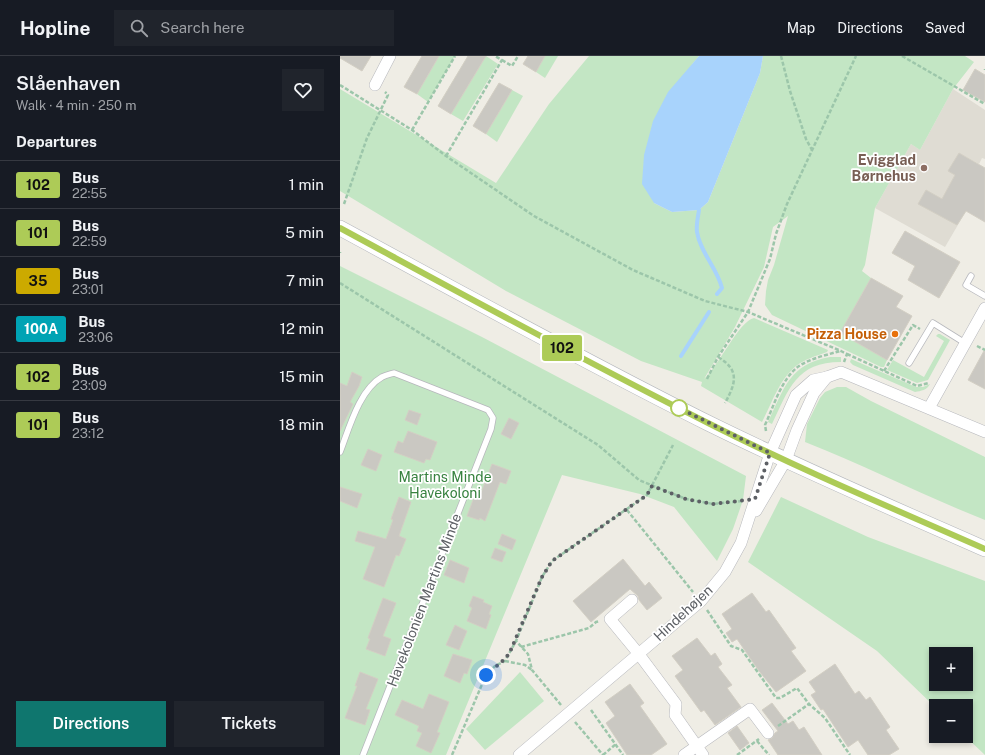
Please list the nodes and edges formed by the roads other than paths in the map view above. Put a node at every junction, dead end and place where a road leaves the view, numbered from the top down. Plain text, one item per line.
1 (390, 56) edge
2 (375, 84) road end
3 (340, 228) edge
4 (971, 276) dead end
5 (985, 296) edge
6 (985, 308) edge
7 (965, 343) junction
8 (909, 363) dead end
9 (827, 377) junction
10 (929, 408) junction
11 (985, 432) edge
12 (340, 452) edge
13 (770, 453) junction
14 (786, 460) junction
15 (746, 527) junction
16 (985, 549) edge
17 (632, 600) dead end
18 (638, 653) junction
19 (768, 733) dead end
20 (700, 750) edge
21 (363, 755) edge
22 (519, 755) edge
23 (684, 755) edge

1 - 2 street
3 - 13 main road
4 - 5 lane
6 - 7 street
7 - 8 lane
7 - 10 street
9 - 10 street, Hindehøjen
9 - 13 street, Hindehøjen
9 - 14 street, Hindehøjen
10 - 11 street
12 - 21 lane, Havekolonien Martins Minde
13 - 14 main road
13 - 15 street, Hindehøjen
14 - 15 street, Hindehøjen
14 - 16 main road
15 - 18 street, Hindehøjen
17 - 18 street
18 - 20 street
18 - 22 street, Hindehøjen
19 - 20 street
20 - 23 street

